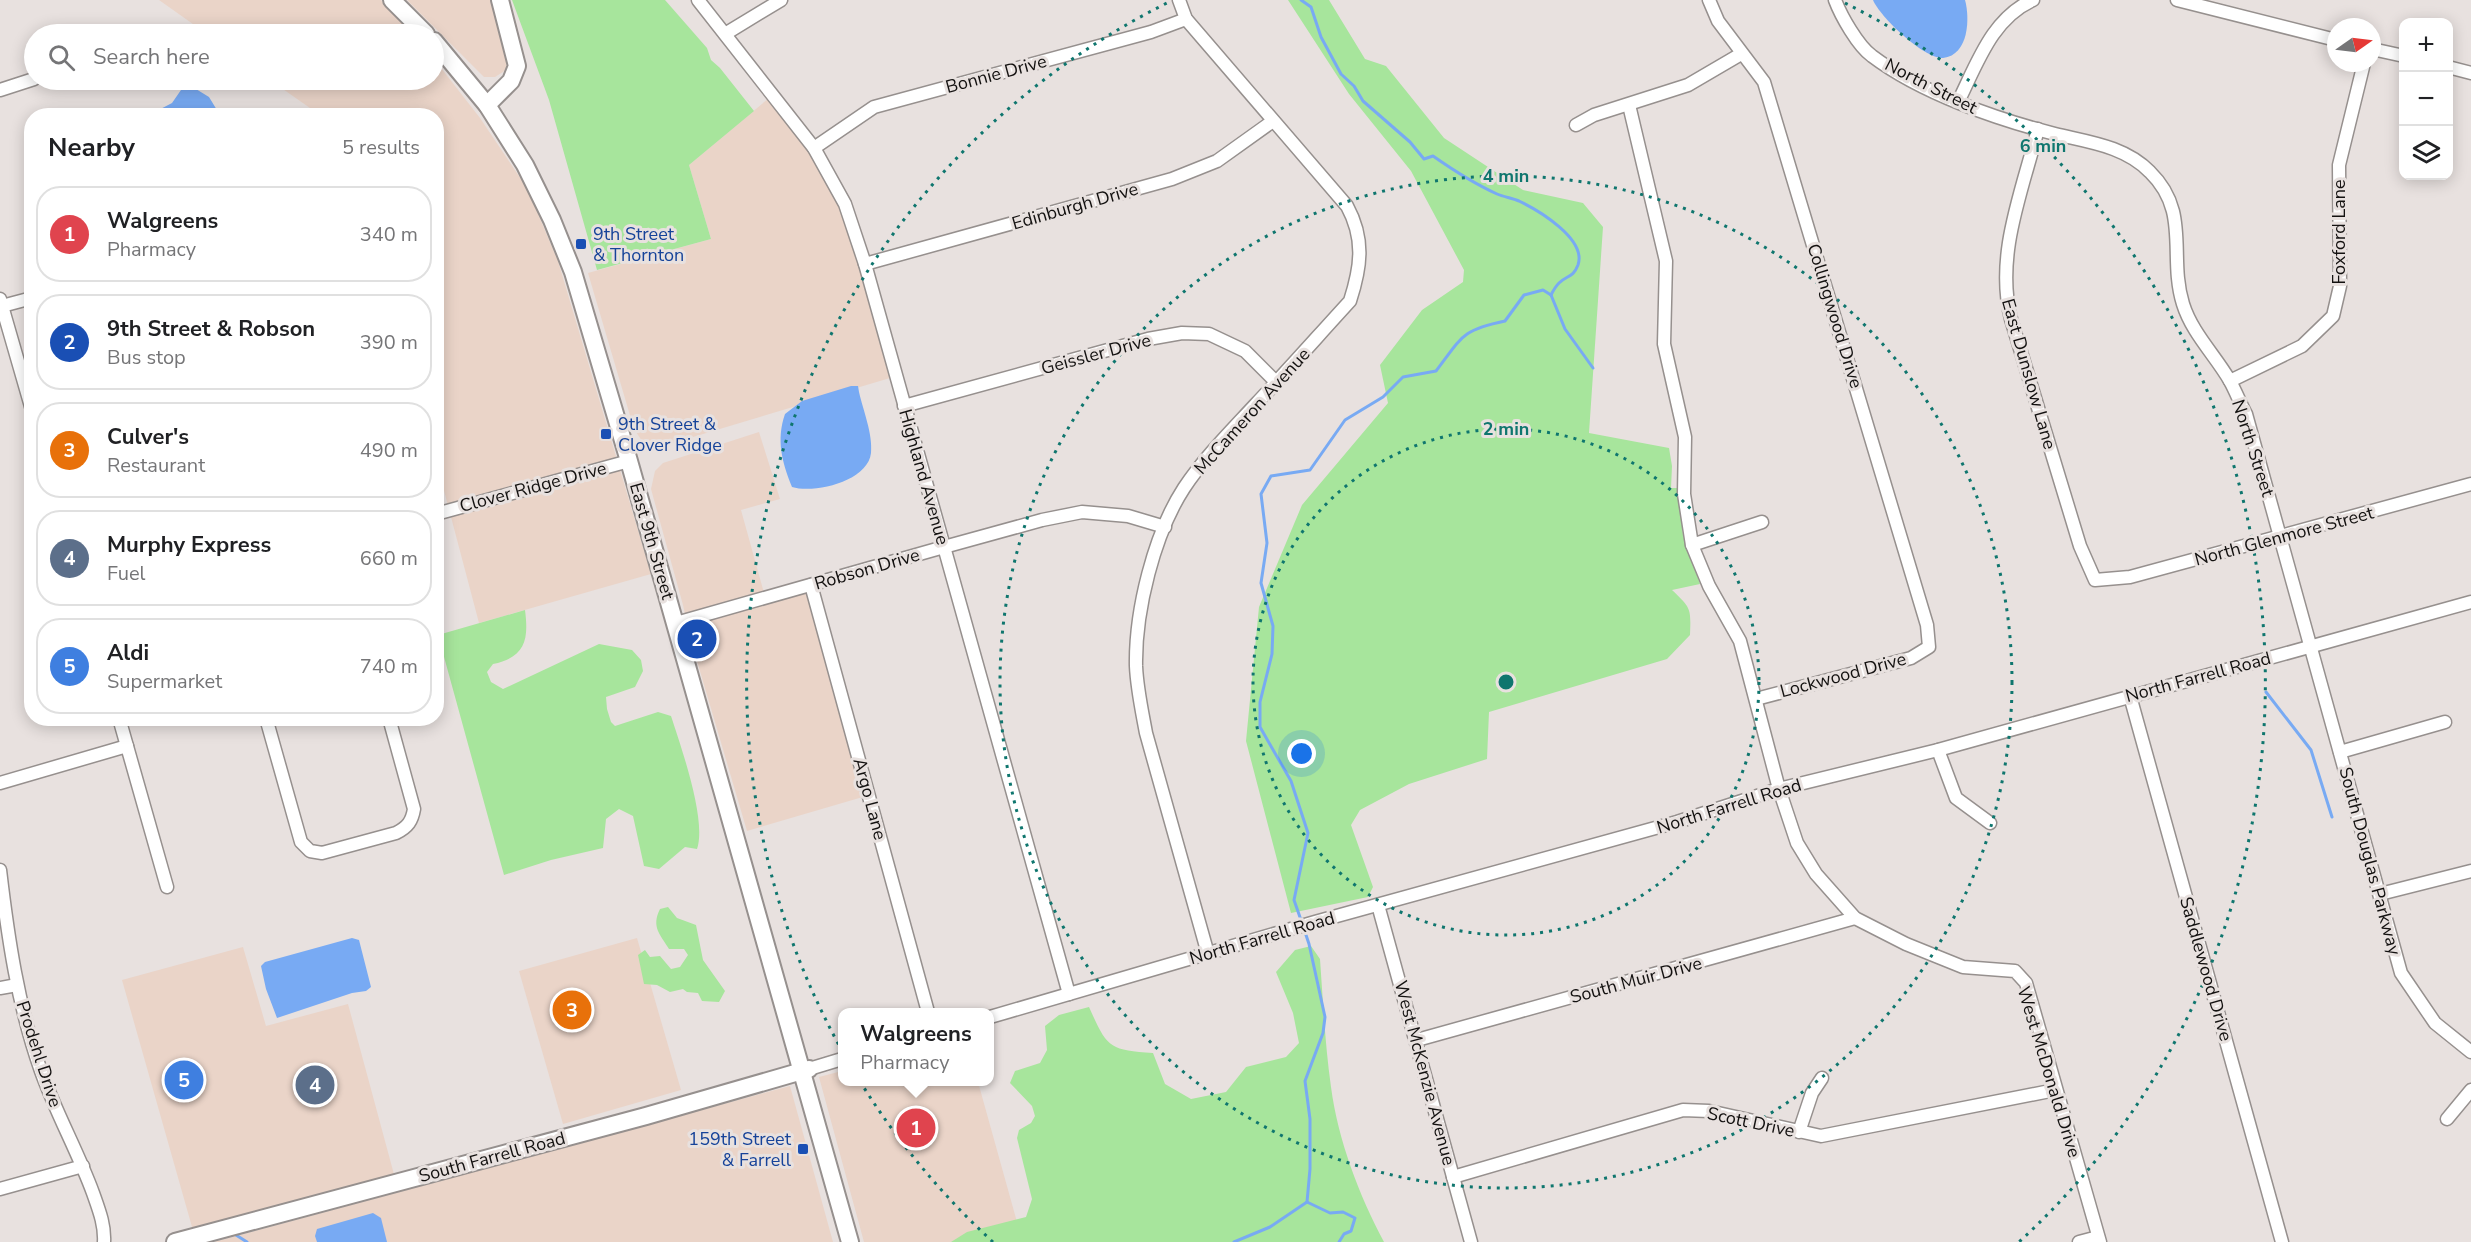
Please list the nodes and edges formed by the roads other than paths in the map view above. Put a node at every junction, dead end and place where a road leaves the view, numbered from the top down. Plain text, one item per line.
1 (392, 0) edge
2 (500, 0) edge
3 (698, 0) edge
4 (781, 0) edge
5 (1179, 0) edge
6 (1709, 0) edge
7 (1834, 0) edge
8 (2033, 0) edge
9 (2177, 0) edge
10 (1186, 19) junction
11 (416, 24) edge
12 (725, 34) junction
13 (2327, 38) edge
14 (2381, 51) edge
15 (444, 53) edge
16 (1741, 54) junction
17 (2399, 55) edge
18 (2453, 68) edge
19 (2362, 72) edge
20 (2471, 73) edge
21 (24, 82) edge
22 (0, 90) edge
23 (1958, 102) junction
24 (487, 105) junction
25 (1629, 105) junction
26 (1273, 121) junction
27 (1576, 125) dead end
28 (2038, 129) junction
29 (814, 148) junction
30 (865, 264) junction
31 (24, 299) edge
32 (1, 303) edge
33 (2230, 381) junction
34 (24, 382) edge
35 (1276, 382) junction
36 (903, 406) junction
37 (629, 461) junction
38 (2471, 484) edge
39 (444, 512) edge
40 (1762, 522) dead end
41 (1165, 527) junction
42 (2281, 537) junction
43 (1692, 545) junction
44 (944, 547) junction
45 (2095, 580) joint
46 (811, 585) junction
47 (2471, 602) edge
48 (676, 623) junction
49 (1929, 647) joint
50 (2310, 647) junction
51 (2130, 696) junction
52 (1756, 699) junction
53 (2445, 722) dead end
54 (121, 726) edge
55 (268, 726) edge
56 (391, 726) edge
57 (127, 746) junction
58 (1938, 750) junction
59 (2340, 752) junction
60 (0, 783) edge
61 (1779, 789) junction
62 (1990, 823) dead end
63 (0, 870) edge
64 (2471, 871) edge
65 (167, 886) dead end
66 (2380, 894) junction
67 (1378, 905) junction
68 (1855, 918) junction
69 (1208, 954) junction
70 (16, 985) junction
71 (0, 988) edge
72 (1069, 994) junction
73 (927, 1008) edge
74 (994, 1016) edge
75 (1417, 1040) junction
76 (2471, 1052) edge
77 (838, 1060) edge
78 (805, 1070) junction
79 (1822, 1078) dead end
80 (2055, 1090) junction
81 (2471, 1090) edge
82 (2447, 1119) dead end
83 (1799, 1132) junction
84 (83, 1166) junction
85 (1453, 1177) junction
86 (0, 1189) edge
87 (104, 1236) edge
88 (2099, 1239) edge
89 (114, 1242) edge
90 (176, 1242) edge
91 (850, 1242) edge
92 (1471, 1242) edge
93 (2079, 1242) edge
94 (2282, 1242) edge

1 - 11 main road
2 - 24 main road
3 - 12 street, Highland Avenue
4 - 12 street
5 - 10 street, McCameron Avenue
6 - 16 street, Collingwood Drive
7 - 23 street, North Street
8 - 23 street
9 - 13 street
10 - 26 street, McCameron Avenue
10 - 29 street, Bonnie Drive
12 - 29 street, Highland Avenue
14 - 17 street
15 - 24 main road, East 9th Street
16 - 25 street
16 - 49 street, Collingwood Drive
18 - 20 street
19 - 33 street, Foxford Lane
21 - 22 street
23 - 28 street, North Street
24 - 37 main road, East 9th Street
25 - 27 street
25 - 43 street, West McDonald Drive
26 - 30 street, Edinburgh Drive
26 - 35 street, McCameron Avenue
28 - 33 street, North Street
28 - 45 street, East Dunslow Lane
29 - 30 street, Highland Avenue
30 - 36 street, Highland Avenue
31 - 32 street
32 - 34 street
33 - 42 street, North Street
35 - 36 street, Geissler Drive
35 - 41 street, McCameron Avenue
36 - 44 street, Highland Avenue
37 - 39 street, Clover Ridge Drive
37 - 48 main road, East 9th Street
38 - 42 street, North Glenmore Street
40 - 43 street
41 - 44 street, Robson Drive
41 - 69 street, McCameron Avenue
42 - 45 street, North Glenmore Street
42 - 50 street, North Street
43 - 52 street, West McDonald Drive
44 - 46 street, Robson Drive
44 - 72 street, Highland Avenue
46 - 48 street, Robson Drive
46 - 73 street, Argo Lane
47 - 50 street, North Farrell Road
48 - 78 main road, East 9th Street
49 - 52 street, Lockwood Drive
50 - 51 street, North Farrell Road
50 - 59 street, South Douglas Parkway
51 - 58 street, North Farrell Road
51 - 94 street, Saddlewood Drive
52 - 61 street, West McDonald Drive
53 - 59 street
54 - 57 street
55 - 56 street
57 - 60 street
57 - 65 street
58 - 61 street, North Farrell Road
58 - 62 street
59 - 66 street, South Douglas Parkway
61 - 67 street, North Farrell Road
61 - 68 street, West McDonald Drive
63 - 70 street, Prodehl Drive
64 - 66 street
66 - 76 street, South Douglas Parkway
67 - 69 street, North Farrell Road
67 - 75 street, West McKenzie Avenue
68 - 75 street, South Muir Drive
68 - 80 street, West McDonald Drive
69 - 72 street, North Farrell Road
70 - 71 street
70 - 84 street, Prodehl Drive
72 - 74 street, North Farrell Road
75 - 85 street, West McKenzie Avenue
77 - 78 street
78 - 90 main road, South Farrell Road
78 - 91 main road, East 9th Street
79 - 83 street
80 - 83 street, Scott Drive
80 - 88 street, West McDonald Drive
81 - 82 street
83 - 85 street, Scott Drive
84 - 86 street
84 - 87 street, Prodehl Drive
85 - 92 street, West McKenzie Avenue
87 - 89 street, Prodehl Drive
88 - 93 street

